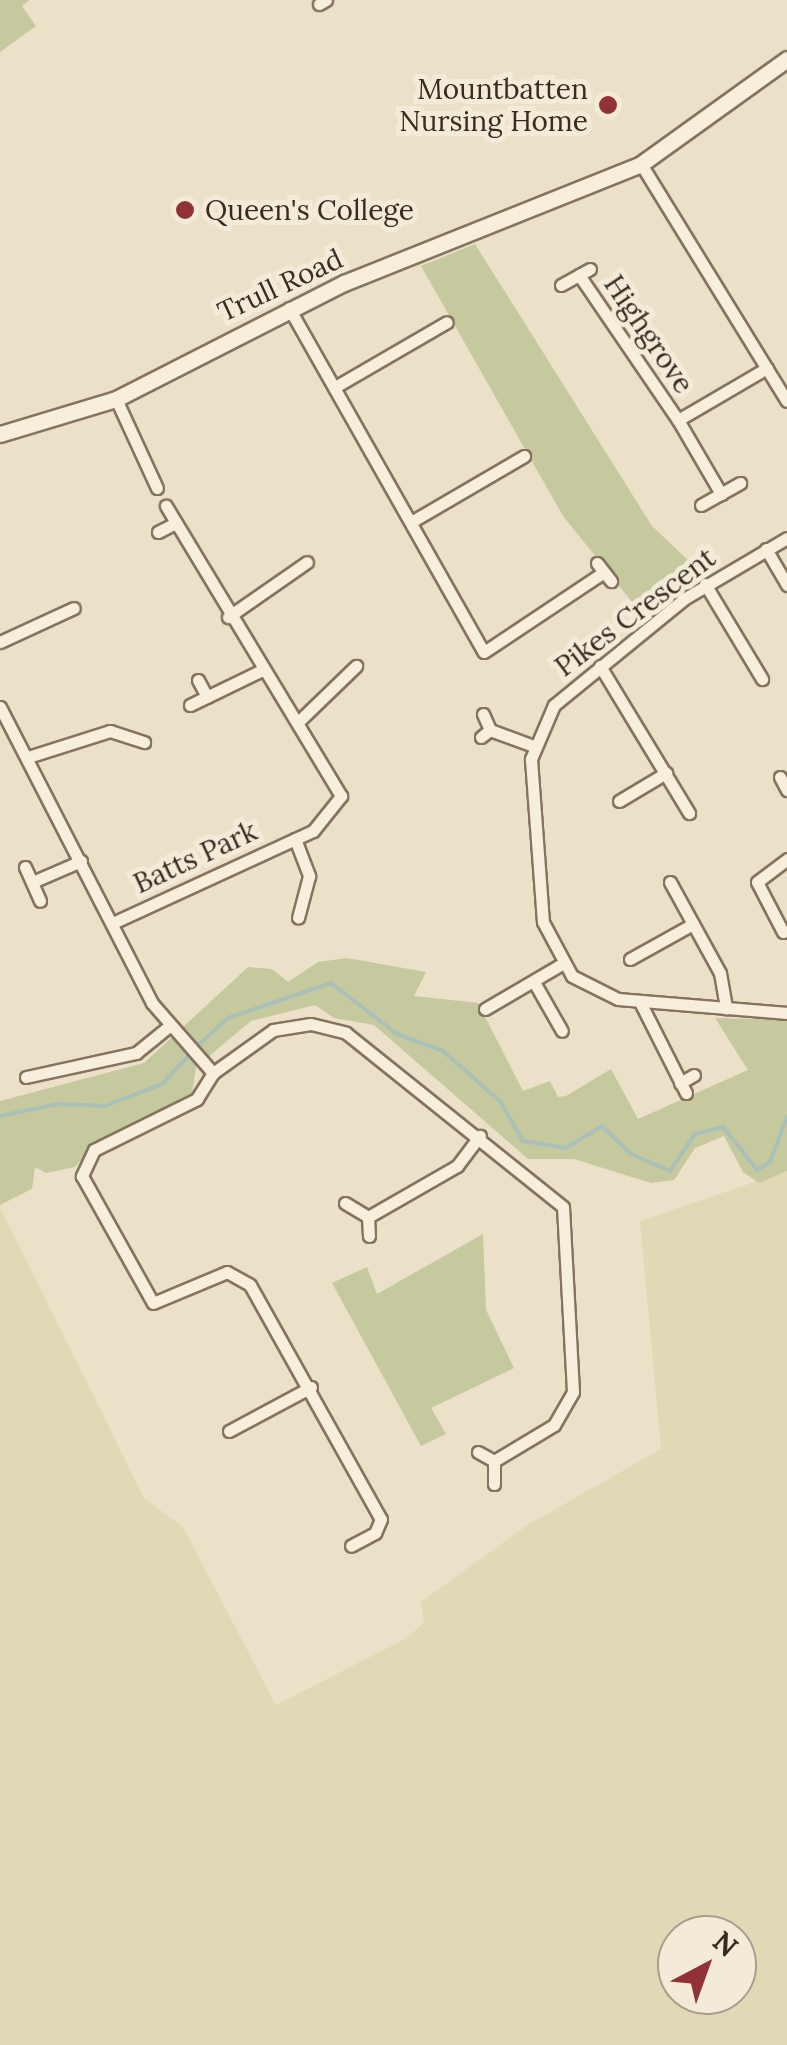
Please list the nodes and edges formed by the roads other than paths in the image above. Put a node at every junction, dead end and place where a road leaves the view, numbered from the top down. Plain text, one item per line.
1 (787, 58) edge
2 (641, 164) junction
3 (561, 285) dead end
4 (289, 308) junction
5 (446, 321) dead end
6 (767, 368) junction
7 (335, 387) junction
8 (116, 399) junction
9 (787, 401) edge
10 (678, 420) junction
11 (0, 434) edge
12 (524, 456) dead end
13 (740, 483) dead end
14 (157, 488) dead end
15 (721, 494) junction
16 (701, 505) dead end
17 (166, 506) dead end
18 (410, 522) junction
19 (176, 523) junction
20 (158, 532) dead end
21 (787, 538) edge
22 (766, 549) junction
23 (307, 562) dead end
24 (604, 572) dead end
25 (705, 584) junction
26 (787, 584) edge
27 (56, 598) dead end
28 (228, 618) junction
29 (0, 642) edge
30 (484, 652) junction
31 (469, 661) dead end
32 (356, 666) dead end
33 (600, 666) junction
34 (264, 669) junction
35 (762, 679) dead end
36 (198, 680) dead end
37 (207, 697) junction
38 (190, 705) dead end
39 (0, 708) edge
40 (483, 714) dead end
41 (134, 720) dead end
42 (298, 722) junction
43 (128, 732) junction
44 (144, 742) dead end
45 (531, 745) junction
46 (28, 757) junction
47 (666, 773) junction
48 (780, 777) dead end
49 (787, 790) edge
50 (619, 802) dead end
51 (689, 812) dead end
52 (294, 839) junction
53 (787, 859) edge
54 (82, 860) junction
55 (25, 867) dead end
56 (37, 880) junction
57 (670, 882) dead end
58 (40, 901) dead end
59 (298, 918) dead end
60 (117, 921) junction
61 (693, 924) junction
62 (783, 932) dead end
63 (630, 960) dead end
64 (562, 964) junction
65 (534, 982) junction
66 (640, 1002) junction
67 (726, 1008) junction
68 (485, 1009) dead end
69 (787, 1013) edge
70 (167, 1028) junction
71 (562, 1032) dead end
72 (213, 1073) junction
73 (694, 1075) dead end
74 (26, 1077) dead end
75 (480, 1136) junction
76 (344, 1203) dead end
77 (368, 1217) junction
78 (369, 1236) dead end
79 (311, 1387) junction
80 (226, 1432) dead end
81 (478, 1452) dead end
82 (494, 1461) junction
83 (494, 1484) dead end
84 (352, 1546) dead end

1 - 2 street, Trull Road
2 - 4 street, Trull Road
2 - 6 street
3 - 10 street, Highgrove
4 - 7 street
4 - 8 street, Trull Road
5 - 7 street
6 - 9 street
6 - 10 street, Highgrove
7 - 18 street
8 - 11 street, Trull Road
8 - 14 street
10 - 15 street, Highgrove
12 - 18 street
13 - 15 street
15 - 16 street
17 - 19 street, Batts Park
18 - 30 street
19 - 20 street
19 - 28 street, Batts Park
21 - 22 street, Pikes Crescent
22 - 25 street, Pikes Crescent
22 - 26 street
23 - 28 street
24 - 30 street
25 - 33 street, Pikes Crescent
25 - 35 street
27 - 29 street
28 - 34 street, Batts Park
30 - 31 street
32 - 42 street
33 - 45 street, Pikes Crescent
33 - 47 street
34 - 37 street
34 - 42 street, Batts Park
36 - 37 street
37 - 38 street
39 - 46 street
40 - 45 street
41 - 43 street
42 - 52 street, Batts Park
43 - 44 street
43 - 46 street
45 - 64 street
46 - 54 street
47 - 50 street
47 - 51 street
48 - 49 street
52 - 59 street, Batts Park
52 - 60 street, Batts Park
53 - 62 street
54 - 56 street
54 - 60 street
55 - 56 street
56 - 58 street
57 - 61 street
60 - 70 street
61 - 63 street
61 - 67 street
64 - 65 street
64 - 66 street
65 - 68 street
65 - 71 street
66 - 67 street
66 - 73 street
67 - 69 street
70 - 72 street
70 - 74 street
72 - 75 street
72 - 79 street
75 - 77 street
75 - 82 street
76 - 77 street
77 - 78 street
79 - 80 street
79 - 84 street
81 - 82 street
82 - 83 street

